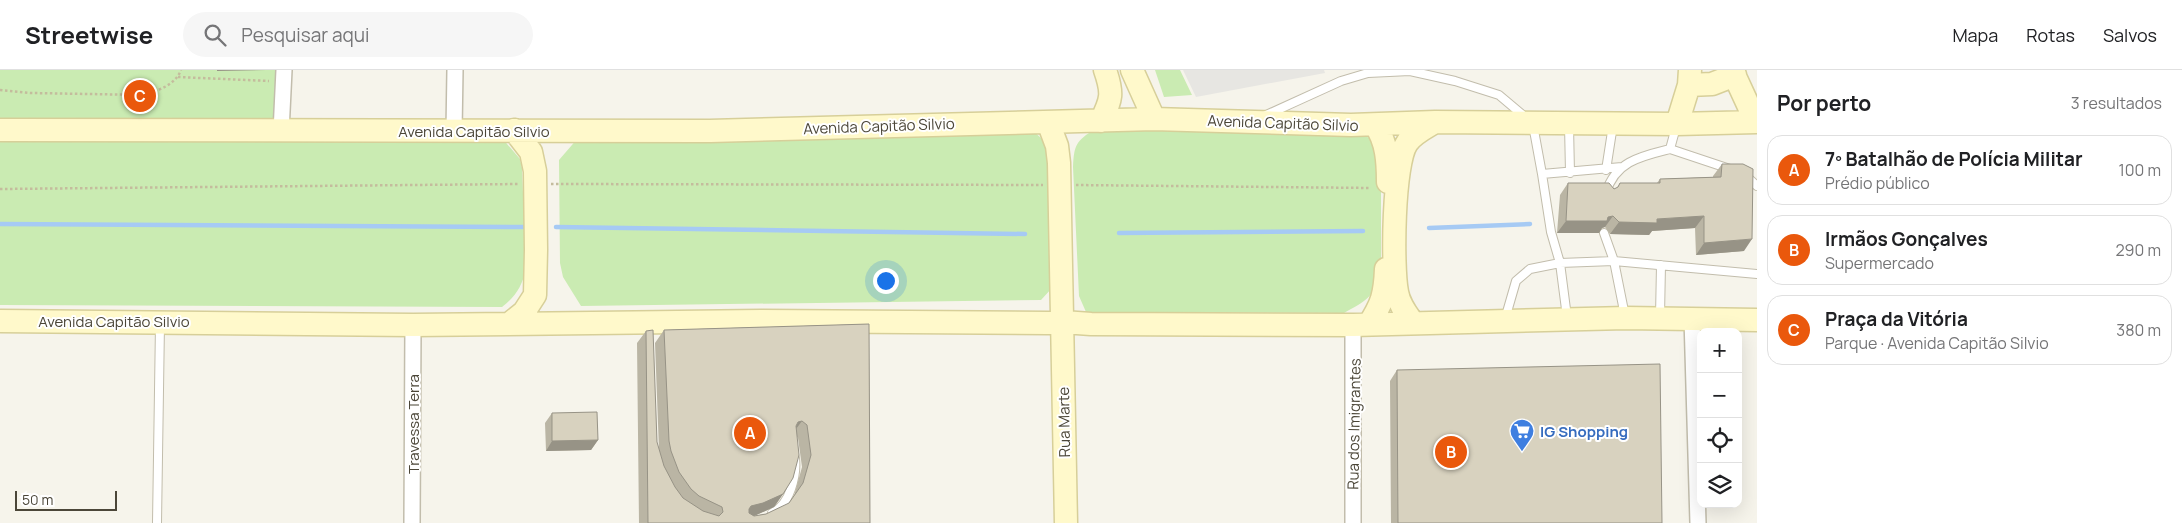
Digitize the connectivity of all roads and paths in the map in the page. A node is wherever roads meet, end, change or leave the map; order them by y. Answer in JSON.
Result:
{"nodes":[{"id":1,"x":181,"y":70,"type":"edge"},
{"id":2,"x":455,"y":70,"type":"edge"},
{"id":3,"x":1105,"y":70,"type":"edge"},
{"id":4,"x":1132,"y":70,"type":"edge"},
{"id":5,"x":1367,"y":71,"type":"edge"},
{"id":6,"x":1733,"y":73,"type":"edge"},
{"id":7,"x":284,"y":76,"type":"edge"},
{"id":8,"x":178,"y":77,"type":"junction"},
{"id":9,"x":1689,"y":78,"type":"edge"},
{"id":10,"x":0,"y":90,"type":"edge"},
{"id":11,"x":1154,"y":119,"type":"junction"},
{"id":12,"x":1101,"y":121,"type":"junction"},
{"id":13,"x":1048,"y":122,"type":"junction"},
{"id":14,"x":1250,"y":122,"type":"junction"},
{"id":15,"x":1434,"y":122,"type":"junction"},
{"id":16,"x":1756,"y":122,"type":"edge"},
{"id":17,"x":1532,"y":123,"type":"junction"},
{"id":18,"x":1569,"y":124,"type":"junction"},
{"id":19,"x":1613,"y":124,"type":"junction"},
{"id":20,"x":1677,"y":124,"type":"junction"},
{"id":21,"x":1375,"y":125,"type":"junction"},
{"id":22,"x":0,"y":130,"type":"edge"},
{"id":23,"x":514,"y":130,"type":"junction"},
{"id":24,"x":454,"y":131,"type":"junction"},
{"id":25,"x":564,"y":131,"type":"junction"},
{"id":26,"x":281,"y":132,"type":"junction"},
{"id":27,"x":1670,"y":149,"type":"junction"},
{"id":28,"x":1622,"y":167,"type":"junction"},
{"id":29,"x":1606,"y":170,"type":"junction"},
{"id":30,"x":1570,"y":173,"type":"junction"},
{"id":31,"x":1542,"y":174,"type":"junction"},
{"id":32,"x":539,"y":184,"type":"junction"},
{"id":33,"x":1059,"y":185,"type":"junction"},
{"id":34,"x":1757,"y":186,"type":"edge"},
{"id":35,"x":1388,"y":188,"type":"junction"},
{"id":36,"x":0,"y":189,"type":"edge"},
{"id":37,"x":1606,"y":195,"type":"edge"},
{"id":38,"x":1604,"y":234,"type":"edge"},
{"id":39,"x":1614,"y":261,"type":"junction"},
{"id":40,"x":1560,"y":263,"type":"junction"},
{"id":41,"x":1661,"y":265,"type":"junction"},
{"id":42,"x":1757,"y":274,"type":"edge"},
{"id":43,"x":1626,"y":318,"type":"junction"},
{"id":44,"x":1692,"y":318,"type":"junction"},
{"id":45,"x":1660,"y":319,"type":"junction"},
{"id":46,"x":1568,"y":320,"type":"junction"},
{"id":47,"x":1757,"y":320,"type":"edge"},
{"id":48,"x":0,"y":321,"type":"edge"},
{"id":49,"x":1504,"y":321,"type":"junction"},
{"id":50,"x":160,"y":322,"type":"junction"},
{"id":51,"x":1063,"y":322,"type":"junction"},
{"id":52,"x":1413,"y":323,"type":"junction"},
{"id":53,"x":509,"y":324,"type":"junction"},
{"id":54,"x":561,"y":324,"type":"junction"},
{"id":55,"x":1361,"y":324,"type":"junction"},
{"id":56,"x":413,"y":325,"type":"junction"},
{"id":57,"x":794,"y":449,"type":"edge"},
{"id":58,"x":763,"y":518,"type":"edge"},
{"id":59,"x":157,"y":523,"type":"edge"},
{"id":60,"x":412,"y":523,"type":"edge"},
{"id":61,"x":1066,"y":523,"type":"edge"},
{"id":62,"x":1352,"y":523,"type":"edge"},
{"id":63,"x":1698,"y":523,"type":"edge"}],
"edges":[{"from":1,"to":8,"type":"path"},
{"from":2,"to":24,"type":"street"},
{"from":3,"to":12,"type":"main road"},
{"from":4,"to":11,"type":"main road"},
{"from":5,"to":14,"type":"lane"},
{"from":5,"to":17,"type":"lane"},
{"from":6,"to":9,"type":"main road"},
{"from":6,"to":16,"type":"main road"},
{"from":7,"to":8,"type":"path"},
{"from":7,"to":26,"type":"street"},
{"from":8,"to":10,"type":"path"},
{"from":9,"to":20,"type":"main road"},
{"from":11,"to":12,"type":"main road","name":"Avenida Capitão Silvio"},
{"from":11,"to":14,"type":"main road","name":"Avenida Capitão Silvio"},
{"from":12,"to":13,"type":"main road","name":"Avenida Capitão Silvio"},
{"from":13,"to":25,"type":"main road","name":"Avenida Capitão Silvio"},
{"from":13,"to":33,"type":"main road","name":"Rua Marte"},
{"from":14,"to":21,"type":"main road","name":"Avenida Capitão Silvio"},
{"from":15,"to":17,"type":"main road","name":"Avenida Capitão Silvio"},
{"from":15,"to":21,"type":"main road","name":"Avenida Capitão Silvio"},
{"from":15,"to":52,"type":"main road"},
{"from":16,"to":20,"type":"main road","name":"Avenida Capitão Silvio"},
{"from":17,"to":18,"type":"main road","name":"Avenida Capitão Silvio"},
{"from":17,"to":31,"type":"lane"},
{"from":18,"to":19,"type":"main road","name":"Avenida Capitão Silvio"},
{"from":18,"to":30,"type":"lane"},
{"from":19,"to":20,"type":"main road","name":"Avenida Capitão Silvio"},
{"from":19,"to":29,"type":"lane"},
{"from":20,"to":27,"type":"lane"},
{"from":21,"to":35,"type":"main road"},
{"from":22,"to":26,"type":"main road","name":"Avenida Capitão Silvio"},
{"from":23,"to":24,"type":"main road","name":"Avenida Capitão Silvio"},
{"from":23,"to":25,"type":"main road","name":"Avenida Capitão Silvio"},
{"from":23,"to":32,"type":"main road"},
{"from":24,"to":26,"type":"main road","name":"Avenida Capitão Silvio"},
{"from":25,"to":32,"type":"main road"},
{"from":27,"to":28,"type":"lane"},
{"from":27,"to":34,"type":"lane"},
{"from":28,"to":29,"type":"lane"},
{"from":28,"to":37,"type":"lane"},
{"from":29,"to":30,"type":"lane"},
{"from":30,"to":31,"type":"lane"},
{"from":31,"to":40,"type":"lane"},
{"from":32,"to":33,"type":"path"},
{"from":32,"to":36,"type":"path"},
{"from":32,"to":53,"type":"main road"},
{"from":32,"to":54,"type":"main road"},
{"from":33,"to":35,"type":"path"},
{"from":33,"to":51,"type":"main road","name":"Rua Marte"},
{"from":35,"to":55,"type":"main road"},
{"from":38,"to":39,"type":"lane"},
{"from":39,"to":40,"type":"lane"},
{"from":39,"to":41,"type":"lane"},
{"from":39,"to":43,"type":"lane"},
{"from":40,"to":46,"type":"lane"},
{"from":40,"to":49,"type":"lane"},
{"from":41,"to":42,"type":"lane"},
{"from":41,"to":45,"type":"lane"},
{"from":43,"to":45,"type":"main road","name":"Avenida Capitão Silvio"},
{"from":43,"to":46,"type":"main road","name":"Avenida Capitão Silvio"},
{"from":44,"to":45,"type":"main road","name":"Avenida Capitão Silvio"},
{"from":44,"to":47,"type":"main road","name":"Avenida Capitão Silvio"},
{"from":44,"to":63,"type":"street"},
{"from":46,"to":49,"type":"main road","name":"Avenida Capitão Silvio"},
{"from":48,"to":50,"type":"main road","name":"Avenida Capitão Silvio"},
{"from":49,"to":52,"type":"main road","name":"Avenida Capitão Silvio"},
{"from":50,"to":56,"type":"main road","name":"Avenida Capitão Silvio"},
{"from":50,"to":59,"type":"lane"},
{"from":51,"to":54,"type":"main road","name":"Avenida Capitão Silvio"},
{"from":51,"to":55,"type":"main road","name":"Avenida Capitão Silvio"},
{"from":51,"to":61,"type":"main road","name":"Rua Marte"},
{"from":52,"to":55,"type":"main road","name":"Avenida Capitão Silvio"},
{"from":53,"to":54,"type":"main road","name":"Avenida Capitão Silvio"},
{"from":53,"to":56,"type":"main road","name":"Avenida Capitão Silvio"},
{"from":55,"to":62,"type":"street","name":"Rua dos Imigrantes"},
{"from":56,"to":60,"type":"street","name":"Travessa Terra"},
{"from":57,"to":58,"type":"lane"}]}
